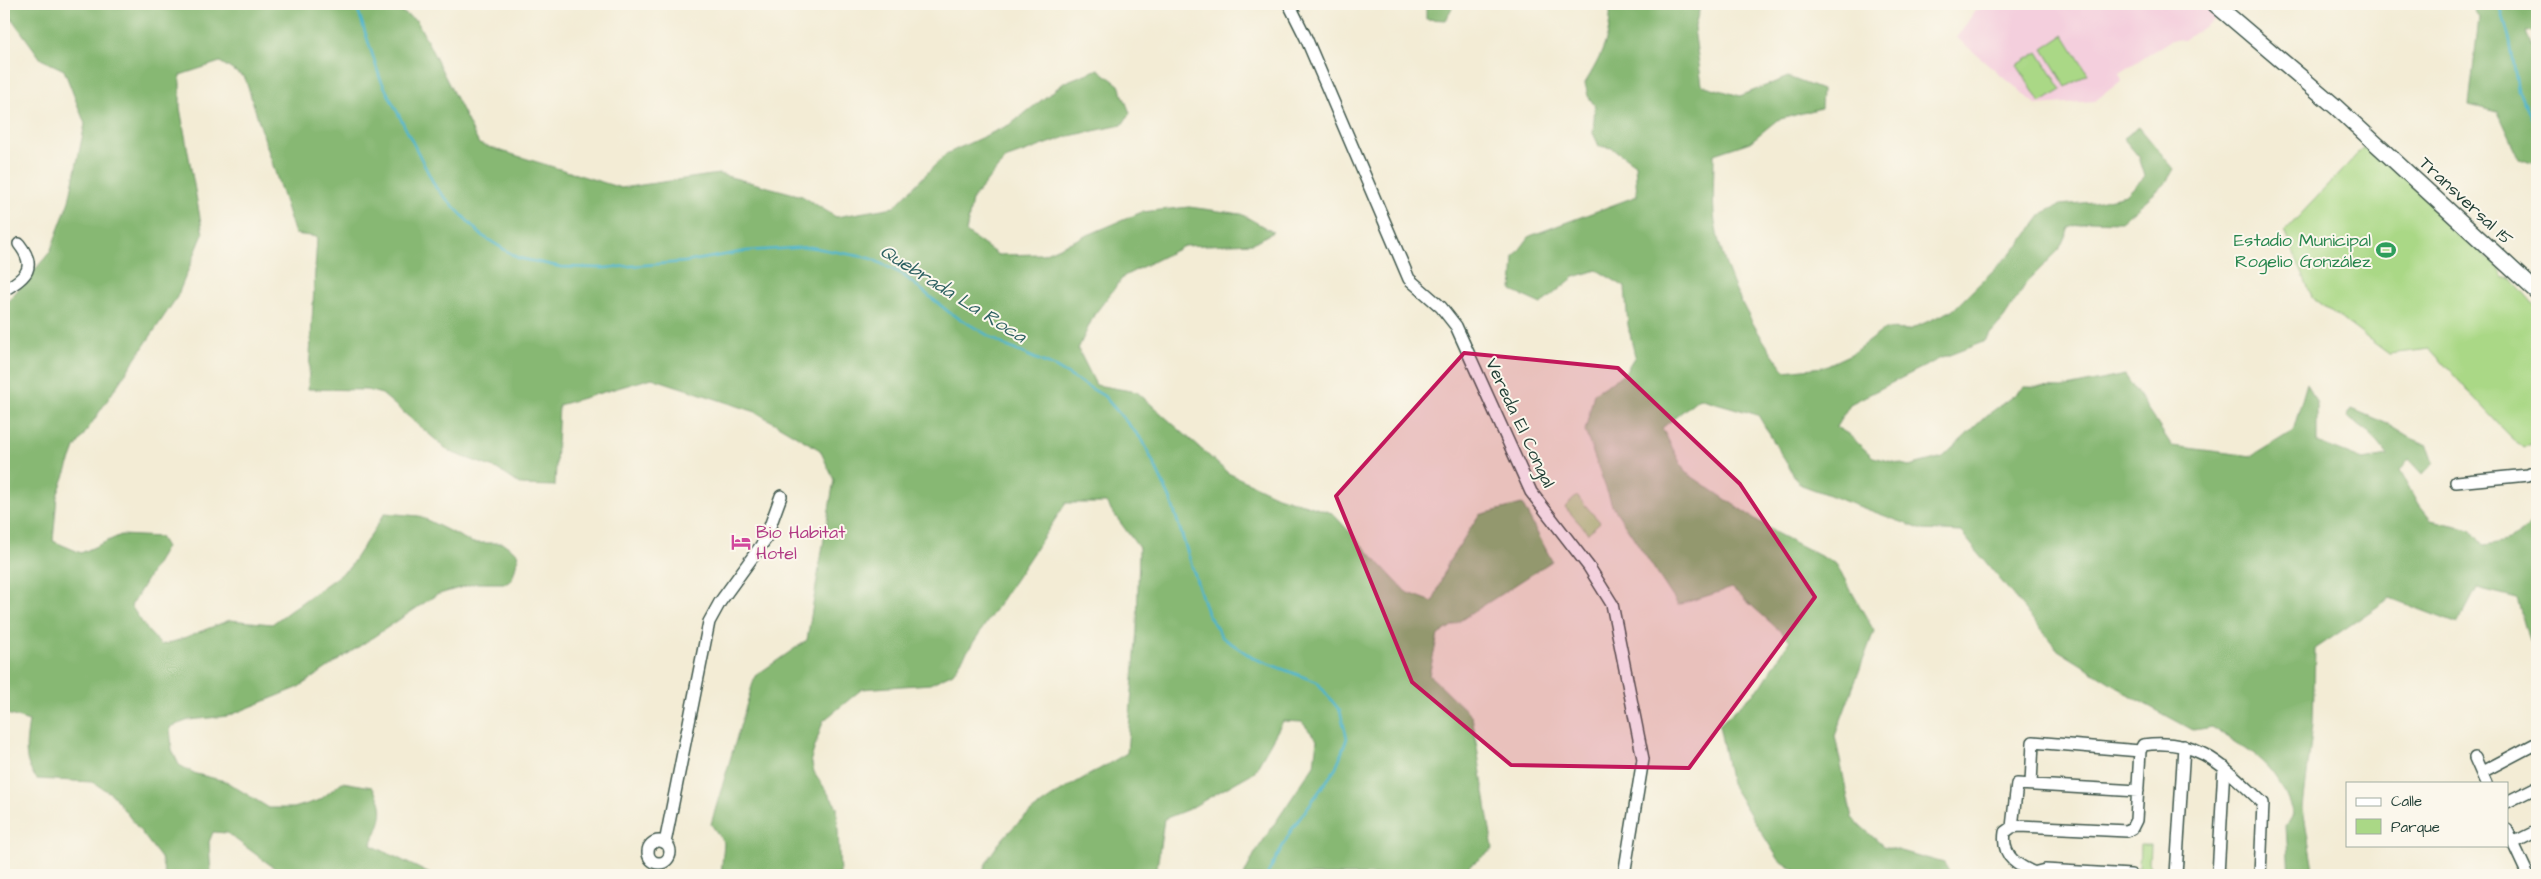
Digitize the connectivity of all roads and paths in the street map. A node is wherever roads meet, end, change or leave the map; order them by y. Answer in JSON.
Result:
{"nodes":[{"id":1,"x":1289,"y":4,"type":"edge"},
{"id":2,"x":2215,"y":4,"type":"edge"},
{"id":3,"x":19,"y":244,"type":"dead end"},
{"id":4,"x":4,"y":290,"type":"edge"},
{"id":5,"x":2537,"y":292,"type":"edge"},
{"id":6,"x":2537,"y":471,"type":"edge"},
{"id":7,"x":2456,"y":482,"type":"dead end"},
{"id":8,"x":781,"y":496,"type":"dead end"},
{"id":9,"x":2537,"y":743,"type":"edge"},
{"id":10,"x":2184,"y":746,"type":"junction"},
{"id":11,"x":2140,"y":750,"type":"junction"},
{"id":12,"x":2475,"y":758,"type":"dead end"},
{"id":13,"x":2224,"y":767,"type":"junction"},
{"id":14,"x":2484,"y":777,"type":"edge"},
{"id":15,"x":2031,"y":784,"type":"junction"},
{"id":16,"x":2537,"y":787,"type":"edge"},
{"id":17,"x":2138,"y":791,"type":"junction"},
{"id":18,"x":2508,"y":802,"type":"edge"},
{"id":19,"x":2012,"y":827,"type":"junction"},
{"id":20,"x":2537,"y":831,"type":"edge"},
{"id":21,"x":2508,"y":832,"type":"edge"},
{"id":22,"x":665,"y":843,"type":"junction"},
{"id":23,"x":2513,"y":843,"type":"junction"},
{"id":24,"x":659,"y":863,"type":"junction"},
{"id":25,"x":2537,"y":873,"type":"edge"},
{"id":26,"x":2037,"y":874,"type":"edge"},
{"id":27,"x":657,"y":875,"type":"edge"},
{"id":28,"x":1624,"y":875,"type":"edge"},
{"id":29,"x":2131,"y":875,"type":"edge"},
{"id":30,"x":2176,"y":875,"type":"edge"},
{"id":31,"x":2218,"y":875,"type":"edge"},
{"id":32,"x":2260,"y":875,"type":"edge"},
{"id":33,"x":2528,"y":875,"type":"edge"},
{"id":34,"x":2533,"y":875,"type":"edge"}],
"edges":[{"from":1,"to":28,"type":"street","name":"Vereda El Congal"},
{"from":2,"to":5,"type":"main road","name":"Transversal 15"},
{"from":3,"to":4,"type":"street"},
{"from":6,"to":7,"type":"street"},
{"from":8,"to":22,"type":"street"},
{"from":9,"to":14,"type":"street"},
{"from":10,"to":11,"type":"street"},
{"from":10,"to":13,"type":"street"},
{"from":10,"to":30,"type":"street"},
{"from":11,"to":15,"type":"street"},
{"from":11,"to":17,"type":"street"},
{"from":12,"to":14,"type":"street"},
{"from":13,"to":31,"type":"street"},
{"from":13,"to":32,"type":"street"},
{"from":15,"to":17,"type":"street"},
{"from":15,"to":19,"type":"street"},
{"from":16,"to":18,"type":"street"},
{"from":17,"to":19,"type":"street"},
{"from":19,"to":26,"type":"street"},
{"from":20,"to":23,"type":"street"},
{"from":21,"to":23,"type":"street"},
{"from":22,"to":24,"type":"street"},
{"from":22,"to":24,"type":"street"},
{"from":23,"to":33,"type":"street"},
{"from":24,"to":27,"type":"street"},
{"from":25,"to":34,"type":"street"},
{"from":26,"to":29,"type":"street"}]}
